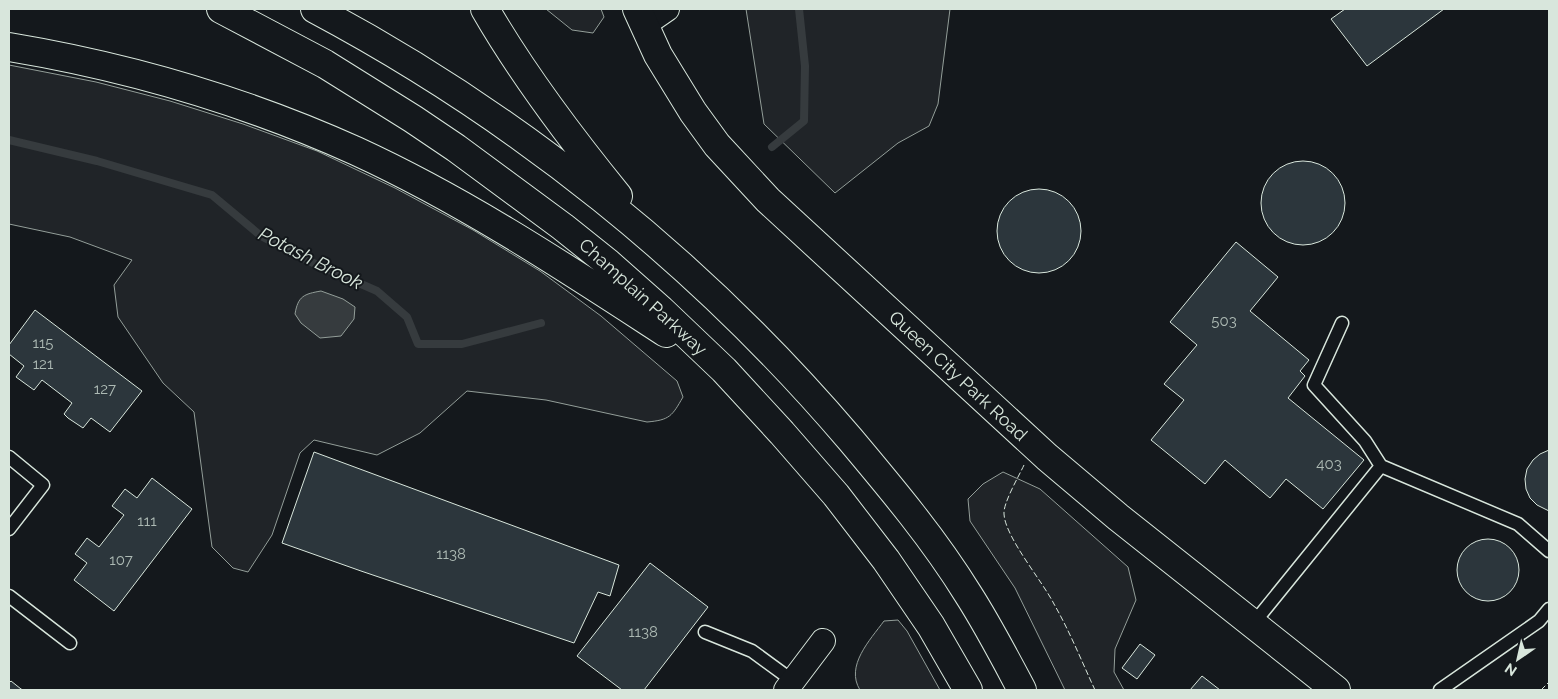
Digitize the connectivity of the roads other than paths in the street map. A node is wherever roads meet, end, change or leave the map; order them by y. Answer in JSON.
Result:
{"nodes":[{"id":1,"x":221,"y":9,"type":"edge"},
{"id":2,"x":315,"y":9,"type":"edge"},
{"id":3,"x":485,"y":9,"type":"edge"},
{"id":4,"x":667,"y":9,"type":"edge"},
{"id":5,"x":640,"y":16,"type":"edge"},
{"id":6,"x":9,"y":47,"type":"edge"},
{"id":7,"x":686,"y":268,"type":"junction"},
{"id":8,"x":1342,"y":323,"type":"dead end"},
{"id":9,"x":724,"y":370,"type":"junction"},
{"id":10,"x":9,"y":457,"type":"edge"},
{"id":11,"x":1381,"y":466,"type":"junction"},
{"id":12,"x":9,"y":529,"type":"edge"},
{"id":13,"x":1549,"y":550,"type":"edge"},
{"id":14,"x":9,"y":596,"type":"edge"},
{"id":15,"x":1549,"y":609,"type":"edge"},
{"id":16,"x":1253,"y":624,"type":"junction"},
{"id":17,"x":705,"y":632,"type":"dead end"},
{"id":18,"x":823,"y":641,"type":"dead end"},
{"id":19,"x":70,"y":643,"type":"dead end"},
{"id":20,"x":789,"y":686,"type":"edge"},
{"id":21,"x":968,"y":690,"type":"edge"},
{"id":22,"x":1022,"y":690,"type":"edge"},
{"id":23,"x":1336,"y":690,"type":"edge"},
{"id":24,"x":1440,"y":690,"type":"edge"}],
"edges":[{"from":1,"to":9,"type":"main road","name":"Champlain Parkway"},
{"from":2,"to":7,"type":"main road"},
{"from":3,"to":7,"type":"main road"},
{"from":4,"to":5,"type":"street"},
{"from":5,"to":16,"type":"main road","name":"Queen City Park Road"},
{"from":6,"to":9,"type":"main road"},
{"from":7,"to":22,"type":"main road"},
{"from":8,"to":11,"type":"lane"},
{"from":9,"to":21,"type":"main road","name":"Champlain Parkway"},
{"from":10,"to":12,"type":"lane"},
{"from":11,"to":13,"type":"lane"},
{"from":11,"to":16,"type":"lane"},
{"from":14,"to":19,"type":"lane"},
{"from":15,"to":24,"type":"lane"},
{"from":16,"to":23,"type":"main road","name":"Queen City Park Road"},
{"from":17,"to":20,"type":"lane"},
{"from":18,"to":20,"type":"street"}]}
